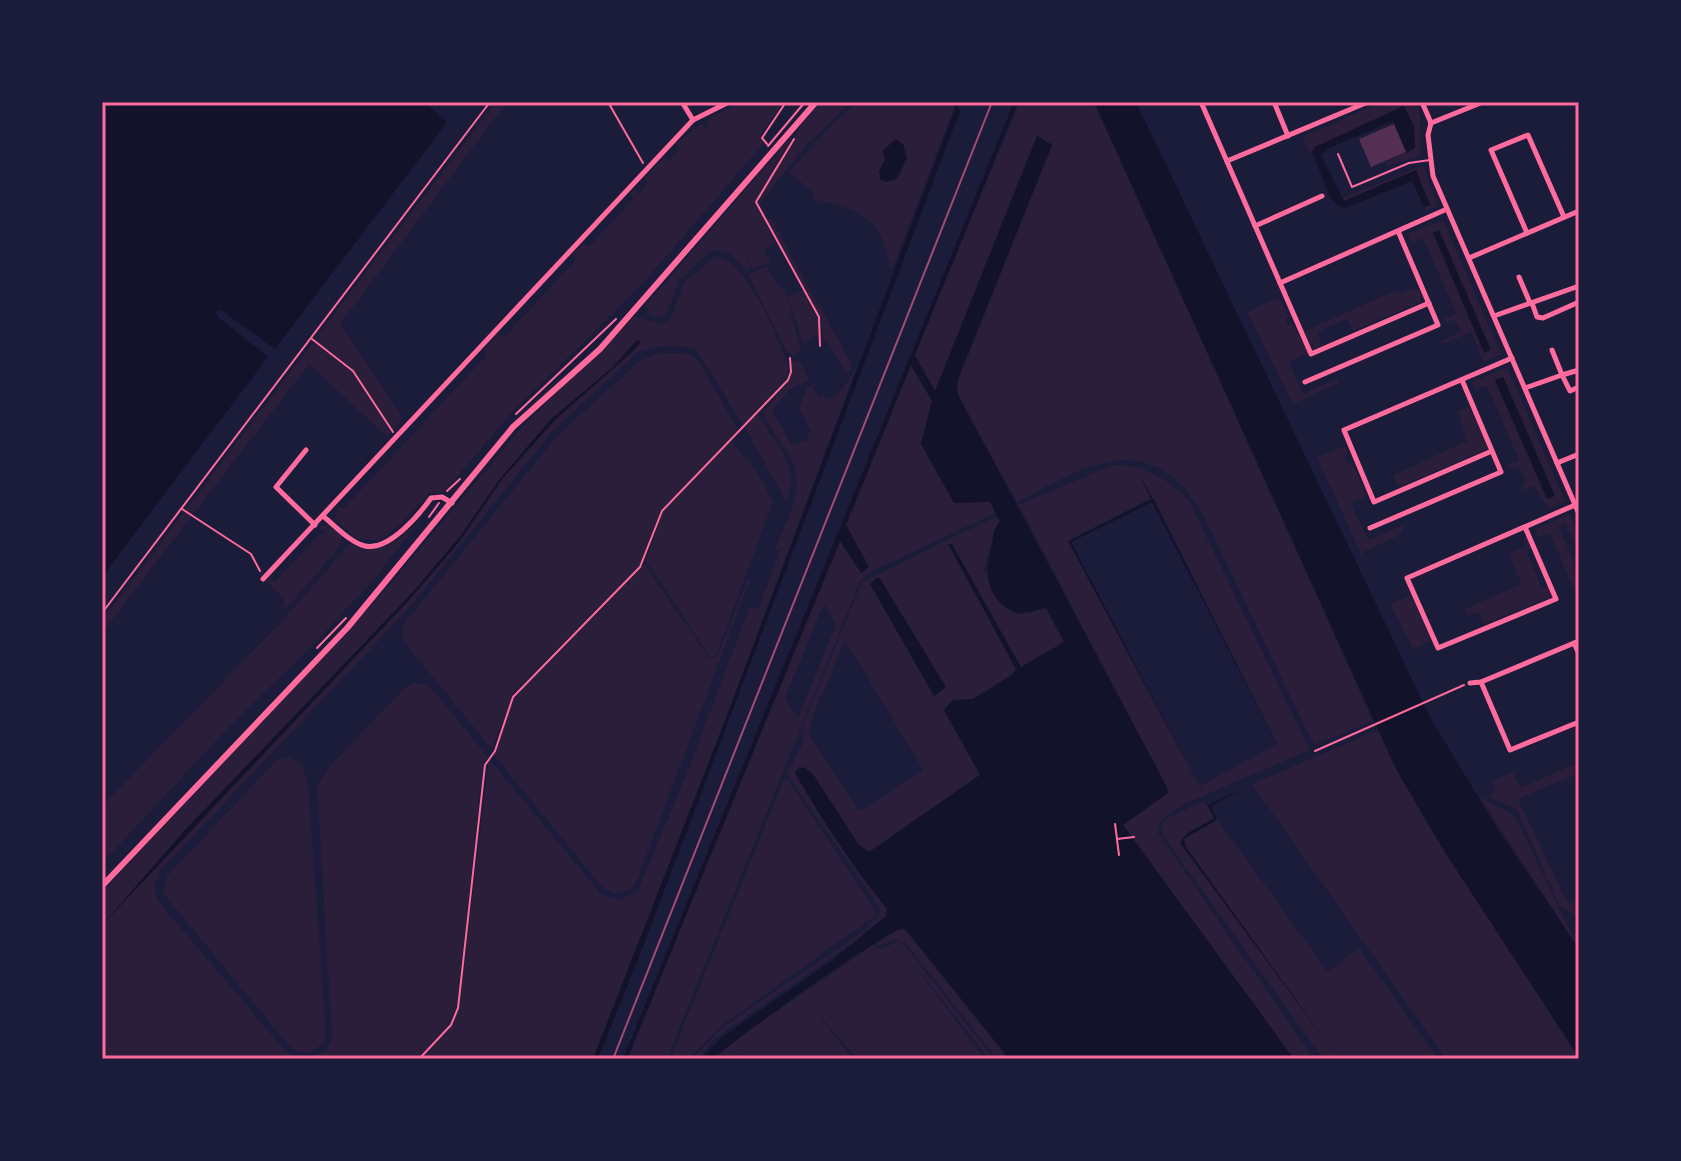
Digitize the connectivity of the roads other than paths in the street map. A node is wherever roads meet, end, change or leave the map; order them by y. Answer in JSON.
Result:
{"nodes":[{"id":1,"x":682,"y":102,"type":"edge"},
{"id":2,"x":729,"y":102,"type":"edge"},
{"id":3,"x":816,"y":102,"type":"edge"},
{"id":4,"x":1201,"y":102,"type":"edge"},
{"id":5,"x":1274,"y":102,"type":"edge"},
{"id":6,"x":1368,"y":102,"type":"edge"},
{"id":7,"x":1422,"y":102,"type":"edge"},
{"id":8,"x":1483,"y":102,"type":"edge"},
{"id":9,"x":1358,"y":104,"type":"edge"},
{"id":10,"x":693,"y":120,"type":"junction"},
{"id":11,"x":1431,"y":123,"type":"junction"},
{"id":12,"x":1288,"y":136,"type":"junction"},
{"id":13,"x":1338,"y":154,"type":"dead end"},
{"id":14,"x":1430,"y":160,"type":"junction"},
{"id":15,"x":1227,"y":161,"type":"junction"},
{"id":16,"x":1322,"y":196,"type":"dead end"},
{"id":17,"x":1447,"y":209,"type":"junction"},
{"id":18,"x":1579,"y":211,"type":"edge"},
{"id":19,"x":1564,"y":217,"type":"junction"},
{"id":20,"x":1255,"y":226,"type":"junction"},
{"id":21,"x":1398,"y":231,"type":"junction"},
{"id":22,"x":1527,"y":233,"type":"junction"},
{"id":23,"x":1469,"y":258,"type":"junction"},
{"id":24,"x":1519,"y":277,"type":"dead end"},
{"id":25,"x":1280,"y":283,"type":"junction"},
{"id":26,"x":1579,"y":286,"type":"edge"},
{"id":27,"x":1530,"y":302,"type":"junction"},
{"id":28,"x":1579,"y":302,"type":"edge"},
{"id":29,"x":1429,"y":303,"type":"junction"},
{"id":30,"x":1494,"y":316,"type":"junction"},
{"id":31,"x":1552,"y":350,"type":"dead end"},
{"id":32,"x":1512,"y":358,"type":"junction"},
{"id":33,"x":1579,"y":370,"type":"edge"},
{"id":34,"x":1562,"y":375,"type":"junction"},
{"id":35,"x":1462,"y":380,"type":"junction"},
{"id":36,"x":1305,"y":382,"type":"dead end"},
{"id":37,"x":1579,"y":387,"type":"edge"},
{"id":38,"x":1525,"y":388,"type":"junction"},
{"id":39,"x":306,"y":450,"type":"dead end"},
{"id":40,"x":1492,"y":451,"type":"junction"},
{"id":41,"x":1579,"y":454,"type":"edge"},
{"id":42,"x":1557,"y":463,"type":"junction"},
{"id":43,"x":427,"y":503,"type":"junction"},
{"id":44,"x":452,"y":503,"type":"junction"},
{"id":45,"x":1575,"y":505,"type":"junction"},
{"id":46,"x":445,"y":511,"type":"junction"},
{"id":47,"x":1579,"y":514,"type":"edge"},
{"id":48,"x":323,"y":516,"type":"junction"},
{"id":49,"x":315,"y":525,"type":"junction"},
{"id":50,"x":1525,"y":527,"type":"junction"},
{"id":51,"x":1370,"y":528,"type":"dead end"},
{"id":52,"x":264,"y":578,"type":"road end"},
{"id":53,"x":1577,"y":642,"type":"edge"},
{"id":54,"x":1579,"y":654,"type":"edge"},
{"id":55,"x":1481,"y":682,"type":"junction"},
{"id":56,"x":1470,"y":683,"type":"road end"},
{"id":57,"x":1579,"y":722,"type":"edge"},
{"id":58,"x":103,"y":885,"type":"edge"}],
"edges":[{"from":1,"to":10,"type":"street"},
{"from":2,"to":10,"type":"street"},
{"from":3,"to":44,"type":"street"},
{"from":4,"to":15,"type":"street"},
{"from":5,"to":12,"type":"street"},
{"from":6,"to":9,"type":"street"},
{"from":7,"to":11,"type":"street"},
{"from":8,"to":11,"type":"street"},
{"from":9,"to":12,"type":"street"},
{"from":10,"to":48,"type":"street"},
{"from":11,"to":14,"type":"street"},
{"from":12,"to":15,"type":"street"},
{"from":13,"to":14,"type":"lane"},
{"from":14,"to":17,"type":"street"},
{"from":15,"to":20,"type":"street"},
{"from":16,"to":20,"type":"street"},
{"from":17,"to":21,"type":"street"},
{"from":17,"to":23,"type":"street"},
{"from":18,"to":19,"type":"street"},
{"from":19,"to":22,"type":"street"},
{"from":19,"to":22,"type":"street"},
{"from":20,"to":25,"type":"street"},
{"from":21,"to":25,"type":"street"},
{"from":21,"to":29,"type":"street"},
{"from":22,"to":23,"type":"street"},
{"from":23,"to":30,"type":"street"},
{"from":24,"to":27,"type":"street"},
{"from":25,"to":29,"type":"street"},
{"from":26,"to":27,"type":"street"},
{"from":27,"to":28,"type":"street"},
{"from":27,"to":30,"type":"street"},
{"from":29,"to":36,"type":"street"},
{"from":30,"to":32,"type":"street"},
{"from":31,"to":34,"type":"street"},
{"from":32,"to":35,"type":"street"},
{"from":32,"to":38,"type":"street"},
{"from":33,"to":34,"type":"street"},
{"from":34,"to":37,"type":"street"},
{"from":34,"to":38,"type":"street"},
{"from":35,"to":40,"type":"street"},
{"from":35,"to":40,"type":"street"},
{"from":38,"to":42,"type":"street"},
{"from":39,"to":49,"type":"street"},
{"from":40,"to":51,"type":"street"},
{"from":41,"to":42,"type":"street"},
{"from":42,"to":45,"type":"street"},
{"from":43,"to":44,"type":"street"},
{"from":43,"to":46,"type":"street"},
{"from":43,"to":48,"type":"street"},
{"from":44,"to":46,"type":"street"},
{"from":45,"to":47,"type":"street"},
{"from":45,"to":50,"type":"street"},
{"from":46,"to":58,"type":"street"},
{"from":48,"to":49,"type":"street"},
{"from":49,"to":52,"type":"street"},
{"from":50,"to":50,"type":"street"},
{"from":53,"to":54,"type":"street"},
{"from":53,"to":55,"type":"street"},
{"from":55,"to":56,"type":"street"},
{"from":55,"to":57,"type":"street"}]}
